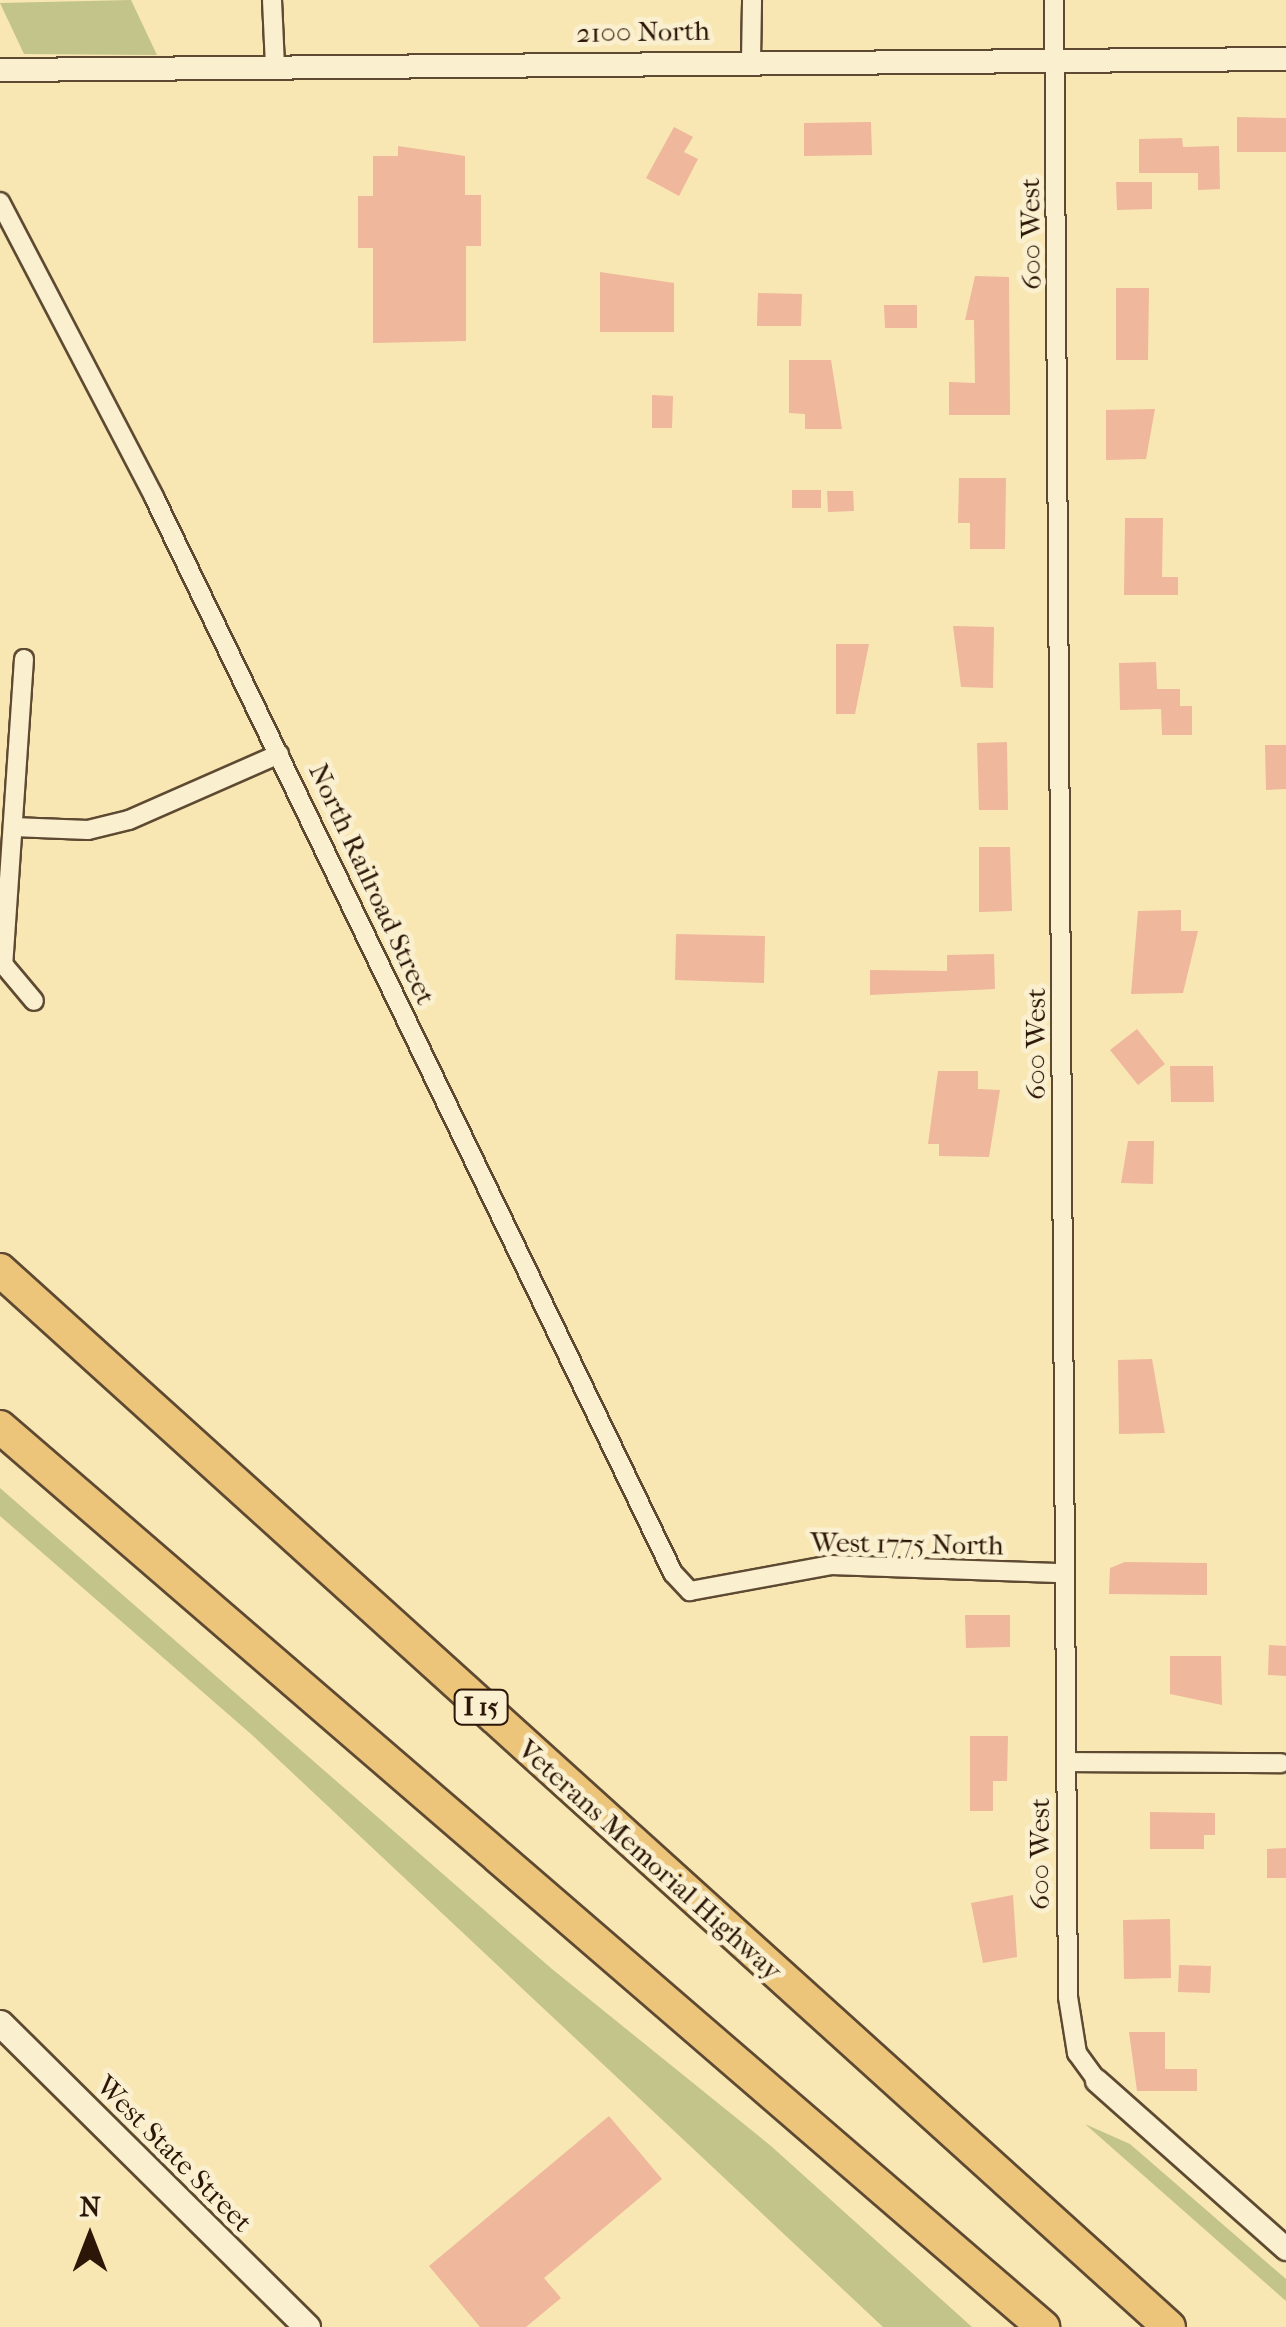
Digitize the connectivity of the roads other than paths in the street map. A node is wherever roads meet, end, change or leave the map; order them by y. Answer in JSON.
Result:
{"nodes":[{"id":1,"x":272,"y":0,"type":"edge"},
{"id":2,"x":752,"y":0,"type":"edge"},
{"id":3,"x":1054,"y":0,"type":"edge"},
{"id":4,"x":1054,"y":57,"type":"junction"},
{"id":5,"x":1286,"y":59,"type":"edge"},
{"id":6,"x":751,"y":60,"type":"junction"},
{"id":7,"x":275,"y":66,"type":"junction"},
{"id":8,"x":0,"y":70,"type":"edge"},
{"id":9,"x":0,"y":202,"type":"edge"},
{"id":10,"x":24,"y":659,"type":"dead end"},
{"id":11,"x":279,"y":754,"type":"junction"},
{"id":12,"x":13,"y":827,"type":"junction"},
{"id":13,"x":34,"y":1000,"type":"dead end"},
{"id":14,"x":0,"y":1270,"type":"edge"},
{"id":15,"x":0,"y":1427,"type":"edge"},
{"id":16,"x":1064,"y":1573,"type":"junction"},
{"id":17,"x":690,"y":1591,"type":"joint"},
{"id":18,"x":1067,"y":1762,"type":"junction"},
{"id":19,"x":1282,"y":1763,"type":"dead end"},
{"id":20,"x":0,"y":2023,"type":"edge"},
{"id":21,"x":1097,"y":2081,"type":"joint"},
{"id":22,"x":1286,"y":2249,"type":"edge"},
{"id":23,"x":306,"y":2327,"type":"edge"},
{"id":24,"x":1044,"y":2327,"type":"edge"},
{"id":25,"x":1169,"y":2327,"type":"edge"}],
"edges":[{"from":1,"to":7,"type":"street"},
{"from":2,"to":6,"type":"street"},
{"from":3,"to":4,"type":"street","name":"600 West"},
{"from":4,"to":5,"type":"street","name":"2100 North"},
{"from":4,"to":6,"type":"street","name":"2100 North"},
{"from":4,"to":16,"type":"street","name":"600 West"},
{"from":6,"to":7,"type":"street","name":"2100 North"},
{"from":7,"to":8,"type":"street","name":"2100 North"},
{"from":9,"to":11,"type":"street","name":"North Railroad Street"},
{"from":10,"to":12,"type":"street"},
{"from":11,"to":12,"type":"street"},
{"from":11,"to":17,"type":"street","name":"North Railroad Street"},
{"from":12,"to":13,"type":"street"},
{"from":14,"to":25,"type":"highway","name":"Veterans Memorial Highway","number":"I 15"},
{"from":15,"to":24,"type":"highway"},
{"from":16,"to":17,"type":"street","name":"West 1775 North"},
{"from":16,"to":18,"type":"street","name":"600 West"},
{"from":18,"to":19,"type":"street"},
{"from":18,"to":21,"type":"street","name":"600 West"},
{"from":20,"to":23,"type":"main road","name":"West State Street"},
{"from":21,"to":22,"type":"street"}]}
